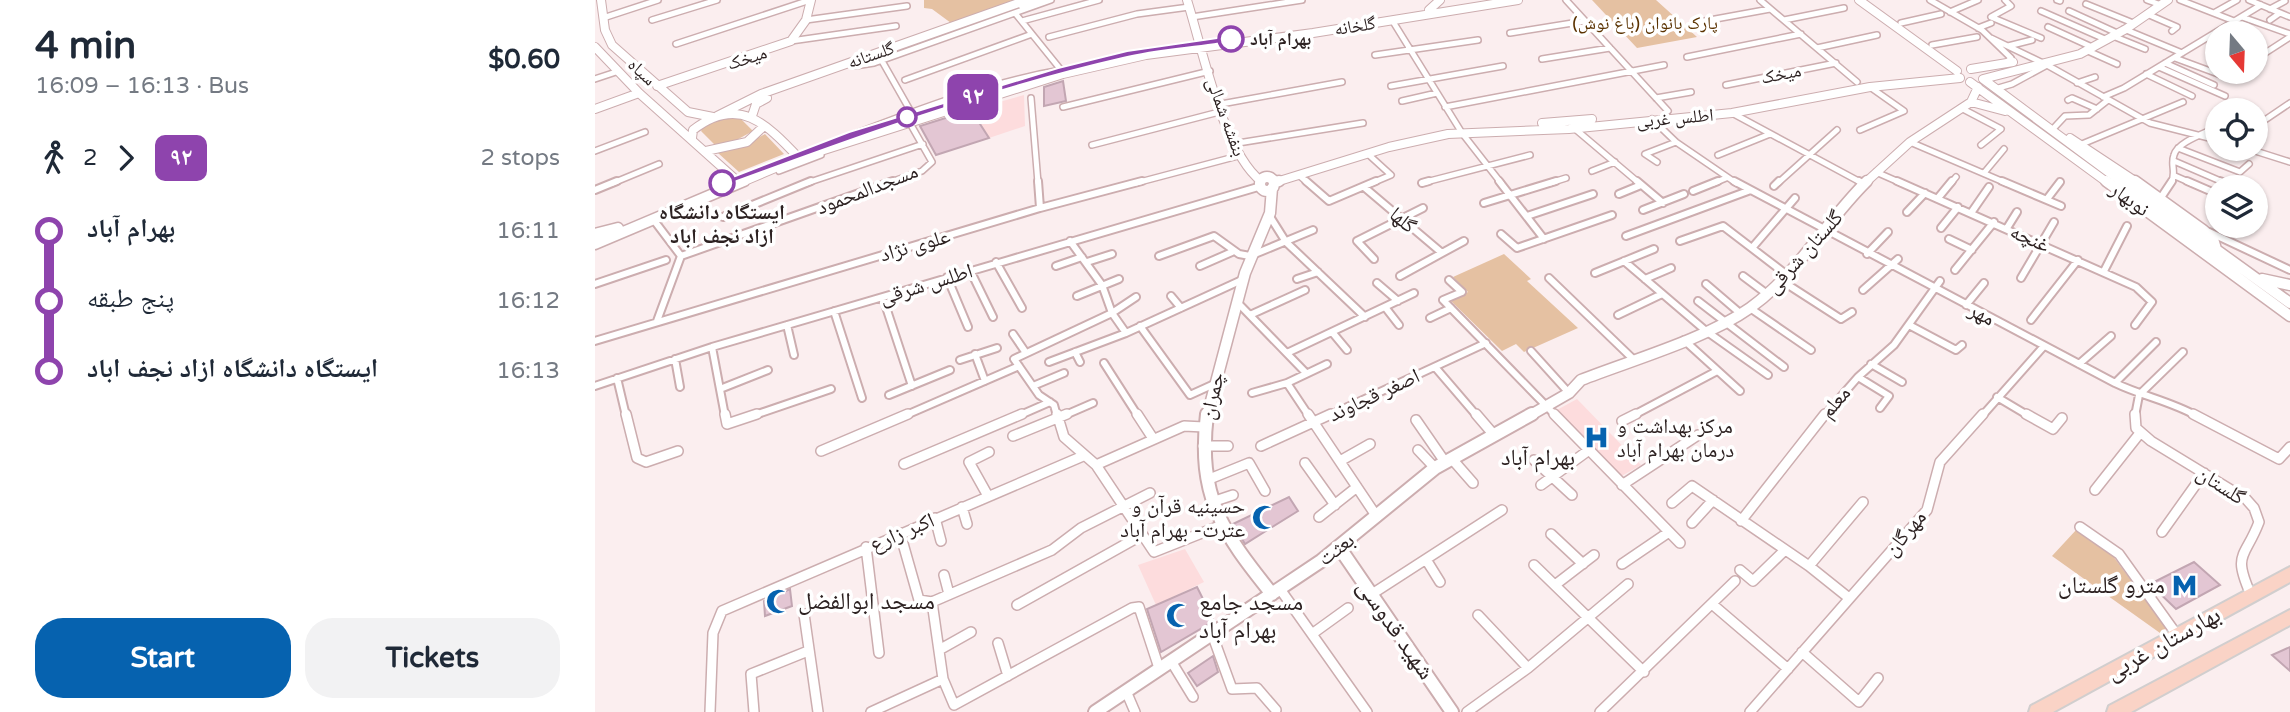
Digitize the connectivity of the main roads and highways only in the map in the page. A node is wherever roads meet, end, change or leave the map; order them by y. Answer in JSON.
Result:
{"nodes":[{"id":1,"x":601,"y":0,"type":"edge"},
{"id":2,"x":810,"y":0,"type":"edge"},
{"id":3,"x":1027,"y":0,"type":"edge"},
{"id":4,"x":1040,"y":0,"type":"edge"},
{"id":5,"x":1440,"y":0,"type":"edge"},
{"id":6,"x":1488,"y":0,"type":"edge"},
{"id":7,"x":1518,"y":0,"type":"edge"},
{"id":8,"x":1859,"y":0,"type":"edge"},
{"id":9,"x":1870,"y":0,"type":"edge"},
{"id":10,"x":1188,"y":3,"type":"edge"},
{"id":11,"x":2164,"y":3,"type":"edge"},
{"id":12,"x":1429,"y":10,"type":"junction"},
{"id":13,"x":605,"y":30,"type":"junction"},
{"id":14,"x":595,"y":36,"type":"edge"},
{"id":15,"x":610,"y":40,"type":"junction"},
{"id":16,"x":595,"y":45,"type":"edge"},
{"id":17,"x":1200,"y":45,"type":"junction"},
{"id":18,"x":1941,"y":60,"type":"junction"},
{"id":19,"x":854,"y":64,"type":"junction"},
{"id":20,"x":2047,"y":65,"type":"junction"},
{"id":21,"x":1968,"y":69,"type":"junction"},
{"id":22,"x":1937,"y":74,"type":"junction"},
{"id":23,"x":1967,"y":78,"type":"junction"},
{"id":24,"x":657,"y":86,"type":"junction"},
{"id":25,"x":639,"y":93,"type":"junction"},
{"id":26,"x":1971,"y":102,"type":"junction"},
{"id":27,"x":595,"y":109,"type":"edge"},
{"id":28,"x":693,"y":113,"type":"junction"},
{"id":29,"x":2011,"y":113,"type":"junction"},
{"id":30,"x":715,"y":116,"type":"junction"},
{"id":31,"x":752,"y":116,"type":"junction"},
{"id":32,"x":674,"y":123,"type":"junction"},
{"id":33,"x":763,"y":127,"type":"junction"},
{"id":34,"x":1460,"y":130,"type":"junction"},
{"id":35,"x":2051,"y":131,"type":"junction"},
{"id":36,"x":857,"y":135,"type":"junction"},
{"id":37,"x":881,"y":135,"type":"road end"},
{"id":38,"x":692,"y":138,"type":"junction"},
{"id":39,"x":706,"y":151,"type":"junction"},
{"id":40,"x":797,"y":156,"type":"junction"},
{"id":41,"x":734,"y":177,"type":"junction"},
{"id":42,"x":1274,"y":185,"type":"junction"},
{"id":43,"x":2180,"y":224,"type":"junction"},
{"id":44,"x":628,"y":226,"type":"junction"},
{"id":45,"x":2166,"y":226,"type":"junction"},
{"id":46,"x":595,"y":234,"type":"edge"},
{"id":47,"x":595,"y":244,"type":"edge"},
{"id":48,"x":2216,"y":249,"type":"junction"},
{"id":49,"x":2224,"y":271,"type":"junction"},
{"id":50,"x":2248,"y":273,"type":"junction"},
{"id":51,"x":2290,"y":285,"type":"edge"},
{"id":52,"x":2290,"y":303,"type":"edge"},
{"id":53,"x":2290,"y":316,"type":"edge"},
{"id":54,"x":2290,"y":323,"type":"edge"},
{"id":55,"x":1572,"y":388,"type":"joint"},
{"id":56,"x":1339,"y":547,"type":"junction"},
{"id":57,"x":2290,"y":574,"type":"edge"},
{"id":58,"x":1276,"y":592,"type":"junction"},
{"id":59,"x":2290,"y":617,"type":"edge"},
{"id":60,"x":1095,"y":712,"type":"edge"},
{"id":61,"x":1452,"y":712,"type":"edge"},
{"id":62,"x":2037,"y":712,"type":"edge"},
{"id":63,"x":2115,"y":712,"type":"edge"}],
"edges":[{"from":1,"to":13,"type":"main road","name":"سپاه"},
{"from":2,"to":24,"type":"main road","name":"میخک"},
{"from":3,"to":19,"type":"main road","name":"گلستانه"},
{"from":4,"to":19,"type":"main road","name":"گلستانه"},
{"from":5,"to":12,"type":"main road"},
{"from":6,"to":12,"type":"main road","name":"گلخانه"},
{"from":7,"to":17,"type":"main road","name":"گلخانه"},
{"from":8,"to":18,"type":"main road","name":"نوبهار"},
{"from":9,"to":21,"type":"main road"},
{"from":10,"to":17,"type":"main road","name":"بنفشه شمالی"},
{"from":11,"to":20,"type":"main road"},
{"from":12,"to":17,"type":"main road","name":"گلخانه"},
{"from":13,"to":14,"type":"main road"},
{"from":13,"to":15,"type":"main road","name":"سپاه"},
{"from":15,"to":16,"type":"main road"},
{"from":15,"to":24,"type":"main road","name":"سپاه"},
{"from":16,"to":25,"type":"main road","name":"سپاه"},
{"from":17,"to":36,"type":"main road","name":"گلخانه"},
{"from":17,"to":36,"type":"main road","name":"گلخانه"},
{"from":17,"to":42,"type":"main road","name":"بنفشه شمالی"},
{"from":18,"to":22,"type":"main road"},
{"from":18,"to":23,"type":"main road","name":"نوبهار"},
{"from":19,"to":30,"type":"main road","name":"گلستانه"},
{"from":19,"to":31,"type":"main road","name":"گلستانه"},
{"from":20,"to":21,"type":"main road"},
{"from":20,"to":23,"type":"main road"},
{"from":21,"to":23,"type":"main road"},
{"from":21,"to":23,"type":"main road"},
{"from":22,"to":23,"type":"main road","name":"اطلس غربی"},
{"from":22,"to":34,"type":"main road","name":"اطلس غربی"},
{"from":23,"to":26,"type":"main road"},
{"from":23,"to":29,"type":"main road","name":"نوبهار"},
{"from":23,"to":34,"type":"main road","name":"اطلس غربی"},
{"from":23,"to":35,"type":"main road","name":"نوبهار"},
{"from":24,"to":28,"type":"main road","name":"سپاه"},
{"from":25,"to":27,"type":"main road","name":"سپاه"},
{"from":25,"to":32,"type":"main road","name":"سپاه"},
{"from":26,"to":29,"type":"main road"},
{"from":26,"to":55,"type":"main road","name":"گلستان شرقی"},
{"from":28,"to":30,"type":"main road","name":"سپاه"},
{"from":28,"to":32,"type":"main road"},
{"from":29,"to":45,"type":"main road","name":"نوبهار"},
{"from":29,"to":49,"type":"main road"},
{"from":30,"to":31,"type":"main road","name":"سپاه"},
{"from":30,"to":38,"type":"main road","name":"گلستانه"},
{"from":31,"to":33,"type":"main road"},
{"from":32,"to":38,"type":"main road","name":"سپاه"},
{"from":33,"to":39,"type":"main road"},
{"from":33,"to":40,"type":"main road"},
{"from":34,"to":42,"type":"main road","name":"اطلس غربی"},
{"from":35,"to":43,"type":"main road","name":"نوبهار"},
{"from":35,"to":48,"type":"main road"},
{"from":36,"to":37,"type":"main road"},
{"from":36,"to":40,"type":"main road","name":"گلخانه"},
{"from":38,"to":39,"type":"main road","name":"سپاه"},
{"from":39,"to":41,"type":"main road"},
{"from":40,"to":41,"type":"main road","name":"گلخانه"},
{"from":40,"to":47,"type":"main road","name":"گلخانه"},
{"from":41,"to":44,"type":"main road","name":"گلخانه"},
{"from":42,"to":58,"type":"main road","name":"چمران"},
{"from":43,"to":45,"type":"main road"},
{"from":43,"to":48,"type":"main road","name":"نوبهار"},
{"from":44,"to":46,"type":"main road"},
{"from":44,"to":47,"type":"main road","name":"گلخانه"},
{"from":45,"to":49,"type":"main road","name":"نوبهار"},
{"from":48,"to":50,"type":"main road","name":"نوبهار"},
{"from":49,"to":53,"type":"main road","name":"نوبهار"},
{"from":49,"to":54,"type":"main road"},
{"from":50,"to":51,"type":"main road"},
{"from":50,"to":52,"type":"main road","name":"نوبهار"},
{"from":55,"to":56,"type":"main road","name":"بعثت"},
{"from":56,"to":58,"type":"main road","name":"بعثت"},
{"from":56,"to":61,"type":"main road","name":"شهید قدوسی"},
{"from":57,"to":62,"type":"main road","name":"بهارستان غربی"},
{"from":58,"to":60,"type":"main road","name":"بعثت"},
{"from":59,"to":63,"type":"main road","name":"بهارستان غربی"}]}
